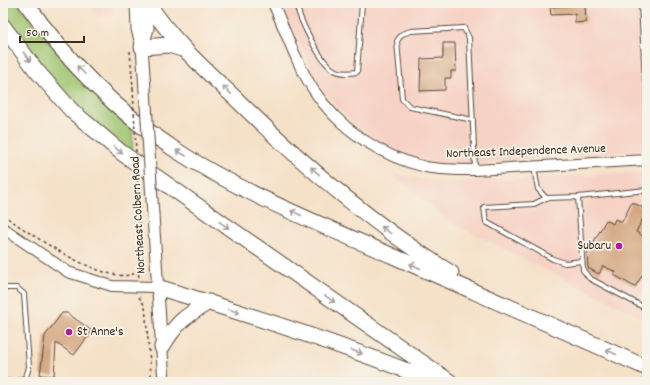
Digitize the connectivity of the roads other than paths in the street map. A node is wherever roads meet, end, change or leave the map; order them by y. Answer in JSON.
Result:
{"nodes":[{"id":1,"x":26,"y":3,"type":"edge"},
{"id":2,"x":136,"y":3,"type":"edge"},
{"id":3,"x":147,"y":3,"type":"edge"},
{"id":4,"x":274,"y":3,"type":"edge"},
{"id":5,"x":296,"y":3,"type":"edge"},
{"id":6,"x":362,"y":3,"type":"edge"},
{"id":7,"x":642,"y":3,"type":"edge"},
{"id":8,"x":3,"y":26,"type":"edge"},
{"id":9,"x":142,"y":47,"type":"junction"},
{"id":10,"x":185,"y":50,"type":"junction"},
{"id":11,"x":647,"y":80,"type":"edge"},
{"id":12,"x":473,"y":120,"type":"junction"},
{"id":13,"x":647,"y":160,"type":"edge"},
{"id":14,"x":534,"y":166,"type":"junction"},
{"id":15,"x":475,"y":170,"type":"junction"},
{"id":16,"x":647,"y":190,"type":"edge"},
{"id":17,"x":578,"y":197,"type":"junction"},
{"id":18,"x":546,"y":198,"type":"junction"},
{"id":19,"x":3,"y":228,"type":"edge"},
{"id":20,"x":582,"y":261,"type":"junction"},
{"id":21,"x":157,"y":287,"type":"junction"},
{"id":22,"x":3,"y":288,"type":"edge"},
{"id":23,"x":209,"y":302,"type":"junction"},
{"id":24,"x":515,"y":309,"type":"junction"},
{"id":25,"x":647,"y":309,"type":"edge"},
{"id":26,"x":162,"y":347,"type":"junction"},
{"id":27,"x":647,"y":368,"type":"edge"},
{"id":28,"x":3,"y":378,"type":"edge"},
{"id":29,"x":164,"y":382,"type":"edge"},
{"id":30,"x":435,"y":382,"type":"edge"},
{"id":31,"x":450,"y":382,"type":"edge"}],
"edges":[{"from":24,"to":1,"type":"highway","one_way":true},
{"from":2,"to":9,"type":"main road","name":"Northeast Colbern Road"},
{"from":3,"to":9,"type":"main road","name":"Northeast Colbern Road"},
{"from":3,"to":10,"type":"highway"},
{"from":4,"to":15,"type":"street","name":"Northeast Independence Avenue"},
{"from":5,"to":6,"type":"lane"},
{"from":7,"to":11,"type":"street"},
{"from":8,"to":31,"type":"highway","one_way":true},
{"from":9,"to":10,"type":"highway"},
{"from":9,"to":21,"type":"main road","name":"Northeast Colbern Road","bridge":true},
{"from":24,"to":10,"type":"highway","one_way":true},
{"from":12,"to":12,"type":"lane"},
{"from":12,"to":15,"type":"lane"},
{"from":13,"to":14,"type":"street","name":"Northeast Independence Avenue"},
{"from":14,"to":15,"type":"street","name":"Northeast Independence Avenue"},
{"from":14,"to":18,"type":"lane"},
{"from":16,"to":17,"type":"lane"},
{"from":17,"to":18,"type":"lane"},
{"from":17,"to":20,"type":"lane"},
{"from":18,"to":20,"type":"lane"},
{"from":19,"to":21,"type":"street"},
{"from":20,"to":25,"type":"lane"},
{"from":21,"to":23,"type":"highway"},
{"from":21,"to":26,"type":"main road","name":"Northeast Colbern Road"},
{"from":22,"to":28,"type":"lane"},
{"from":23,"to":26,"type":"highway"},
{"from":23,"to":30,"type":"highway","one_way":true},
{"from":27,"to":24,"type":"highway","one_way":true},
{"from":26,"to":29,"type":"main road","name":"Northeast Colbern Road"}]}
